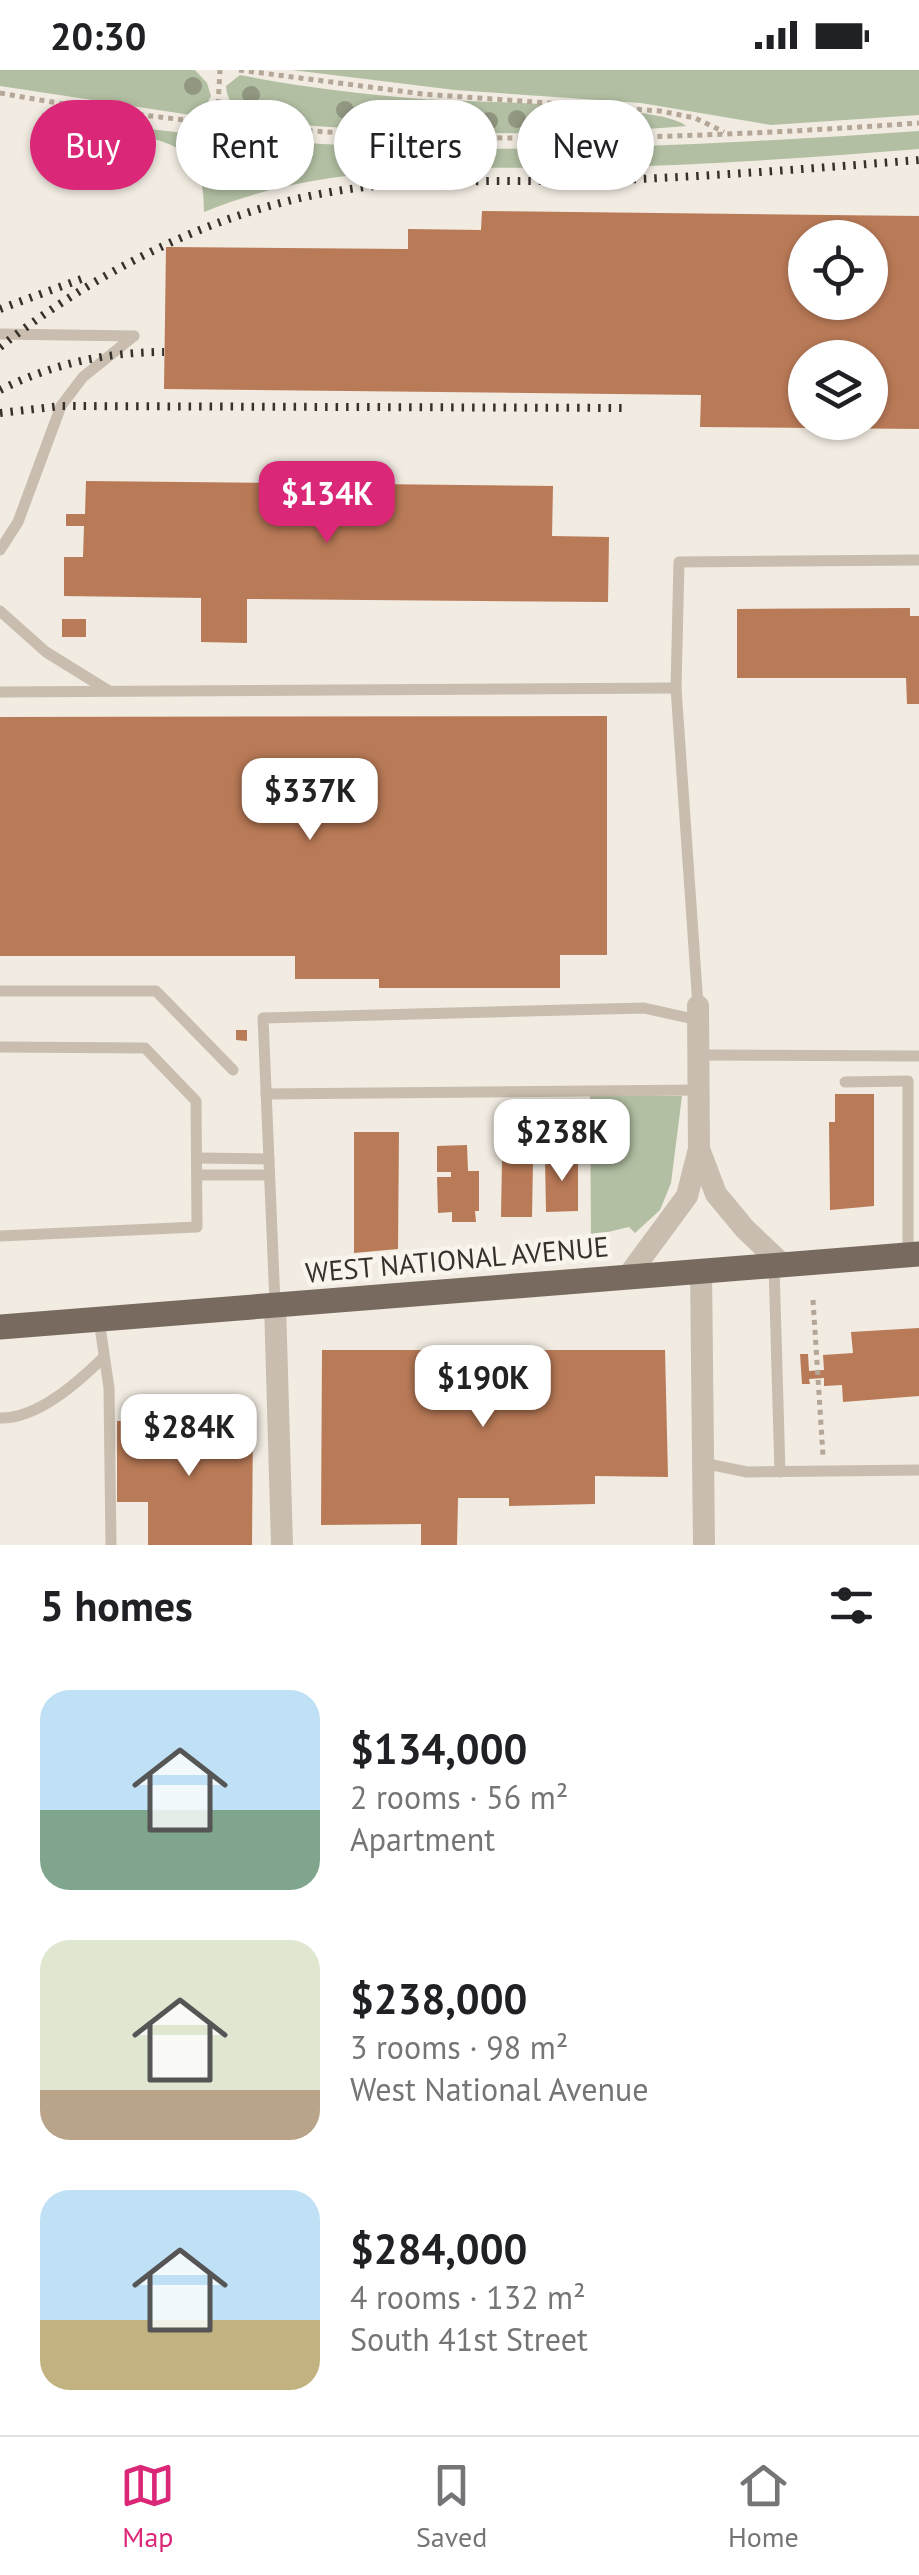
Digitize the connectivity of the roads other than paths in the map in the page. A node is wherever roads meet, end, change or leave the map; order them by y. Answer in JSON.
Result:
{"nodes":[{"id":1,"x":0,"y":334,"type":"edge"},
{"id":2,"x":0,"y":550,"type":"edge"},
{"id":3,"x":919,"y":560,"type":"edge"},
{"id":4,"x":0,"y":611,"type":"edge"},
{"id":5,"x":676,"y":688,"type":"junction"},
{"id":6,"x":110,"y":691,"type":"junction"},
{"id":7,"x":0,"y":692,"type":"edge"},
{"id":8,"x":0,"y":992,"type":"edge"},
{"id":9,"x":698,"y":1013,"type":"junction"},
{"id":10,"x":0,"y":1047,"type":"edge"},
{"id":11,"x":698,"y":1055,"type":"junction"},
{"id":12,"x":919,"y":1056,"type":"edge"},
{"id":13,"x":233,"y":1070,"type":"dead end"},
{"id":14,"x":845,"y":1082,"type":"dead end"},
{"id":15,"x":698,"y":1090,"type":"junction"},
{"id":16,"x":266,"y":1094,"type":"junction"},
{"id":17,"x":699,"y":1149,"type":"junction"},
{"id":18,"x":198,"y":1158,"type":"junction"},
{"id":19,"x":269,"y":1158,"type":"junction"},
{"id":20,"x":269,"y":1174,"type":"junction"},
{"id":21,"x":198,"y":1175,"type":"junction"},
{"id":22,"x":0,"y":1236,"type":"edge"},
{"id":23,"x":914,"y":1254,"type":"edge"},
{"id":24,"x":778,"y":1265,"type":"junction"},
{"id":25,"x":701,"y":1270,"type":"junction"},
{"id":26,"x":628,"y":1276,"type":"junction"},
{"id":27,"x":275,"y":1304,"type":"junction"},
{"id":28,"x":99,"y":1318,"type":"junction"},
{"id":29,"x":0,"y":1327,"type":"edge"},
{"id":30,"x":102,"y":1359,"type":"junction"},
{"id":31,"x":0,"y":1418,"type":"edge"},
{"id":32,"x":703,"y":1462,"type":"junction"},
{"id":33,"x":919,"y":1470,"type":"edge"},
{"id":34,"x":780,"y":1472,"type":"junction"},
{"id":35,"x":112,"y":1545,"type":"edge"},
{"id":36,"x":282,"y":1545,"type":"edge"},
{"id":37,"x":704,"y":1545,"type":"edge"}],
"edges":[{"from":1,"to":2,"type":"lane"},
{"from":3,"to":5,"type":"lane"},
{"from":4,"to":6,"type":"lane"},
{"from":5,"to":6,"type":"lane"},
{"from":5,"to":9,"type":"lane"},
{"from":6,"to":7,"type":"lane"},
{"from":8,"to":13,"type":"lane"},
{"from":9,"to":11,"type":"street"},
{"from":9,"to":16,"type":"lane"},
{"from":10,"to":18,"type":"lane"},
{"from":11,"to":12,"type":"lane"},
{"from":11,"to":15,"type":"street"},
{"from":14,"to":23,"type":"lane"},
{"from":15,"to":16,"type":"lane"},
{"from":15,"to":17,"type":"street"},
{"from":16,"to":19,"type":"lane"},
{"from":17,"to":24,"type":"street"},
{"from":17,"to":26,"type":"street"},
{"from":18,"to":19,"type":"lane"},
{"from":18,"to":21,"type":"lane"},
{"from":19,"to":20,"type":"lane"},
{"from":20,"to":21,"type":"lane"},
{"from":20,"to":27,"type":"lane"},
{"from":21,"to":22,"type":"lane"},
{"from":23,"to":24,"type":"main road","name":"WEST NATIONAL AVENUE"},
{"from":24,"to":25,"type":"main road","name":"WEST NATIONAL AVENUE"},
{"from":24,"to":34,"type":"lane"},
{"from":25,"to":26,"type":"main road","name":"WEST NATIONAL AVENUE"},
{"from":25,"to":32,"type":"street"},
{"from":26,"to":27,"type":"main road","name":"WEST NATIONAL AVENUE"},
{"from":27,"to":28,"type":"main road","name":"WEST NATIONAL AVENUE"},
{"from":27,"to":36,"type":"street"},
{"from":28,"to":29,"type":"main road","name":"WEST NATIONAL AVENUE"},
{"from":28,"to":30,"type":"lane"},
{"from":30,"to":31,"type":"lane"},
{"from":30,"to":35,"type":"lane"},
{"from":32,"to":34,"type":"lane"},
{"from":32,"to":37,"type":"street"},
{"from":33,"to":34,"type":"lane"}]}
